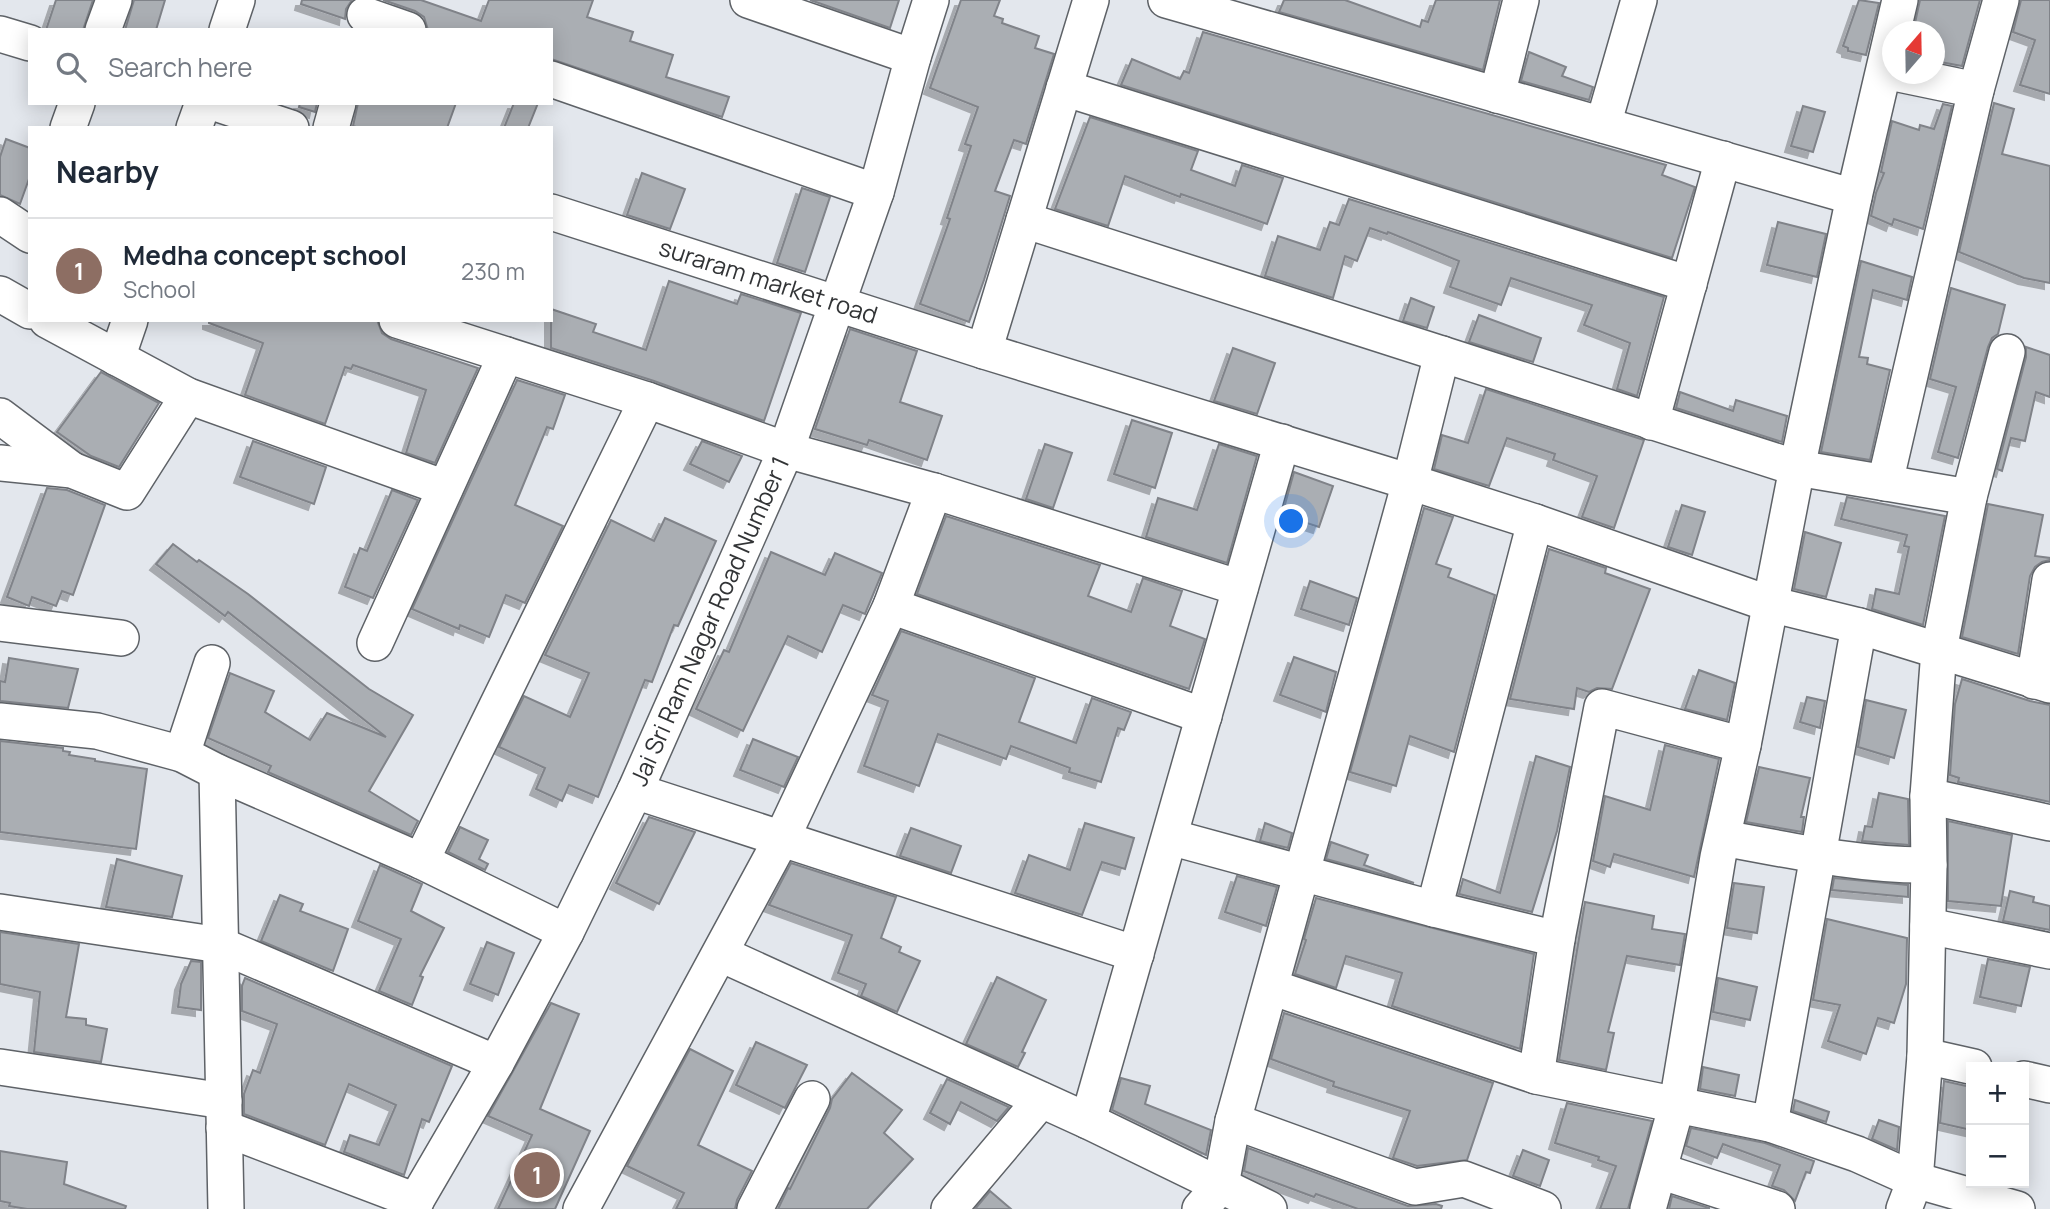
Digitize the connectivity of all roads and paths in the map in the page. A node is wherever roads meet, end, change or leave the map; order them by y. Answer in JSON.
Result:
{"nodes":[{"id":1,"x":114,"y":0,"type":"edge"},
{"id":2,"x":237,"y":0,"type":"edge"},
{"id":3,"x":748,"y":0,"type":"edge"},
{"id":4,"x":931,"y":0,"type":"edge"},
{"id":5,"x":1091,"y":0,"type":"edge"},
{"id":6,"x":1166,"y":0,"type":"edge"},
{"id":7,"x":1521,"y":0,"type":"edge"},
{"id":8,"x":1639,"y":0,"type":"edge"},
{"id":9,"x":1900,"y":0,"type":"edge"},
{"id":10,"x":2001,"y":0,"type":"edge"},
{"id":11,"x":789,"y":6,"type":"edge"},
{"id":12,"x":365,"y":15,"type":"edge"},
{"id":13,"x":1897,"y":21,"type":"edge"},
{"id":14,"x":104,"y":28,"type":"edge"},
{"id":15,"x":228,"y":28,"type":"edge"},
{"id":16,"x":402,"y":28,"type":"edge"},
{"id":17,"x":0,"y":34,"type":"edge"},
{"id":18,"x":28,"y":42,"type":"edge"},
{"id":19,"x":913,"y":57,"type":"junction"},
{"id":20,"x":553,"y":80,"type":"edge"},
{"id":21,"x":1945,"y":83,"type":"edge"},
{"id":22,"x":1887,"y":84,"type":"edge"},
{"id":23,"x":1064,"y":88,"type":"junction"},
{"id":24,"x":1976,"y":90,"type":"junction"},
{"id":25,"x":1497,"y":95,"type":"junction"},
{"id":26,"x":76,"y":105,"type":"edge"},
{"id":27,"x":201,"y":105,"type":"edge"},
{"id":28,"x":221,"y":105,"type":"edge"},
{"id":29,"x":337,"y":105,"type":"edge"},
{"id":30,"x":1603,"y":125,"type":"junction"},
{"id":31,"x":69,"y":126,"type":"edge"},
{"id":32,"x":195,"y":126,"type":"edge"},
{"id":33,"x":285,"y":126,"type":"edge"},
{"id":34,"x":332,"y":126,"type":"edge"},
{"id":35,"x":1723,"y":159,"type":"junction"},
{"id":36,"x":876,"y":192,"type":"junction"},
{"id":37,"x":1854,"y":197,"type":"junction"},
{"id":38,"x":553,"y":213,"type":"edge"},
{"id":39,"x":0,"y":215,"type":"edge"},
{"id":40,"x":1024,"y":220,"type":"junction"},
{"id":41,"x":28,"y":234,"type":"edge"},
{"id":42,"x":1689,"y":284,"type":"junction"},
{"id":43,"x":0,"y":295,"type":"edge"},
{"id":44,"x":836,"y":304,"type":"junction"},
{"id":45,"x":28,"y":310,"type":"edge"},
{"id":46,"x":51,"y":322,"type":"edge"},
{"id":47,"x":129,"y":322,"type":"edge"},
{"id":48,"x":403,"y":322,"type":"edge"},
{"id":49,"x":984,"y":351,"type":"junction"},
{"id":50,"x":2007,"y":352,"type":"dead end"},
{"id":51,"x":1442,"y":354,"type":"junction"},
{"id":52,"x":506,"y":355,"type":"junction"},
{"id":53,"x":117,"y":358,"type":"junction"},
{"id":54,"x":188,"y":396,"type":"junction"},
{"id":55,"x":647,"y":400,"type":"junction"},
{"id":56,"x":0,"y":416,"type":"edge"},
{"id":57,"x":1651,"y":422,"type":"junction"},
{"id":58,"x":1282,"y":442,"type":"junction"},
{"id":59,"x":786,"y":450,"type":"junction"},
{"id":60,"x":0,"y":463,"type":"edge"},
{"id":61,"x":1797,"y":468,"type":"junction"},
{"id":62,"x":72,"y":470,"type":"junction"},
{"id":63,"x":1410,"y":482,"type":"junction"},
{"id":64,"x":1885,"y":483,"type":"junction"},
{"id":65,"x":445,"y":488,"type":"junction"},
{"id":66,"x":934,"y":491,"type":"junction"},
{"id":67,"x":1969,"y":497,"type":"junction"},
{"id":68,"x":1535,"y":522,"type":"junction"},
{"id":69,"x":2050,"y":580,"type":"edge"},
{"id":70,"x":1240,"y":587,"type":"junction"},
{"id":71,"x":1770,"y":604,"type":"junction"},
{"id":72,"x":891,"y":606,"type":"junction"},
{"id":73,"x":0,"y":623,"type":"edge"},
{"id":74,"x":1859,"y":626,"type":"junction"},
{"id":75,"x":121,"y":638,"type":"dead end"},
{"id":76,"x":375,"y":643,"type":"dead end"},
{"id":77,"x":1939,"y":650,"type":"junction"},
{"id":78,"x":212,"y":663,"type":"dead end"},
{"id":79,"x":2042,"y":683,"type":"edge"},
{"id":80,"x":1204,"y":716,"type":"junction"},
{"id":81,"x":0,"y":721,"type":"edge"},
{"id":82,"x":1743,"y":746,"type":"junction"},
{"id":83,"x":182,"y":754,"type":"junction"},
{"id":84,"x":217,"y":772,"type":"junction"},
{"id":85,"x":635,"y":791,"type":"junction"},
{"id":86,"x":1928,"y":796,"type":"junction"},
{"id":87,"x":2050,"y":823,"type":"edge"},
{"id":88,"x":1170,"y":836,"type":"junction"},
{"id":89,"x":782,"y":838,"type":"junction"},
{"id":90,"x":1723,"y":838,"type":"junction"},
{"id":91,"x":1818,"y":855,"type":"junction"},
{"id":92,"x":421,"y":861,"type":"junction"},
{"id":93,"x":1929,"y":866,"type":"junction"},
{"id":94,"x":1302,"y":873,"type":"junction"},
{"id":95,"x":1434,"y":909,"type":"junction"},
{"id":96,"x":0,"y":912,"type":"edge"},
{"id":97,"x":1928,"y":926,"type":"junction"},
{"id":98,"x":566,"y":932,"type":"junction"},
{"id":99,"x":1557,"y":939,"type":"junction"},
{"id":100,"x":220,"y":945,"type":"junction"},
{"id":101,"x":2050,"y":951,"type":"edge"},
{"id":102,"x":721,"y":954,"type":"junction"},
{"id":103,"x":1136,"y":954,"type":"junction"},
{"id":104,"x":1270,"y":987,"type":"junction"},
{"id":105,"x":1925,"y":1056,"type":"junction"},
{"id":106,"x":496,"y":1062,"type":"junction"},
{"id":107,"x":1966,"y":1065,"type":"edge"},
{"id":108,"x":0,"y":1067,"type":"edge"},
{"id":109,"x":1536,"y":1076,"type":"junction"},
{"id":110,"x":2029,"y":1080,"type":"edge"},
{"id":111,"x":2050,"y":1085,"type":"edge"},
{"id":112,"x":812,"y":1098,"type":"dead end"},
{"id":113,"x":1041,"y":1100,"type":"junction"},
{"id":114,"x":1676,"y":1104,"type":"junction"},
{"id":115,"x":224,"y":1114,"type":"junction"},
{"id":116,"x":1088,"y":1121,"type":"junction"},
{"id":117,"x":1233,"y":1121,"type":"junction"},
{"id":118,"x":1770,"y":1124,"type":"junction"},
{"id":119,"x":1660,"y":1171,"type":"junction"},
{"id":120,"x":1910,"y":1195,"type":"edge"},
{"id":121,"x":1210,"y":1197,"type":"edge"},
{"id":122,"x":414,"y":1205,"type":"edge"},
{"id":123,"x":226,"y":1209,"type":"edge"},
{"id":124,"x":581,"y":1209,"type":"edge"},
{"id":125,"x":755,"y":1209,"type":"edge"},
{"id":126,"x":949,"y":1209,"type":"edge"},
{"id":127,"x":1269,"y":1209,"type":"edge"},
{"id":128,"x":1543,"y":1209,"type":"edge"},
{"id":129,"x":1648,"y":1209,"type":"edge"},
{"id":130,"x":1777,"y":1209,"type":"edge"},
{"id":131,"x":2017,"y":1209,"type":"edge"}],
"edges":[{"from":1,"to":14,"type":"street"},
{"from":2,"to":15,"type":"street"},
{"from":3,"to":11,"type":"street"},
{"from":4,"to":19,"type":"street","name":"Jai Sri Ram Nagar Road Number 1"},
{"from":5,"to":23,"type":"street"},
{"from":6,"to":25,"type":"street"},
{"from":7,"to":25,"type":"street"},
{"from":8,"to":30,"type":"street"},
{"from":9,"to":13,"type":"street"},
{"from":10,"to":24,"type":"street"},
{"from":11,"to":19,"type":"street"},
{"from":12,"to":16,"type":"street"},
{"from":17,"to":18,"type":"street"},
{"from":19,"to":36,"type":"street","name":"Jai Sri Ram Nagar Road Number 1"},
{"from":20,"to":36,"type":"street"},
{"from":21,"to":24,"type":"street"},
{"from":22,"to":37,"type":"street"},
{"from":23,"to":40,"type":"street"},
{"from":23,"to":42,"type":"street"},
{"from":24,"to":64,"type":"street"},
{"from":25,"to":30,"type":"street"},
{"from":26,"to":31,"type":"street"},
{"from":27,"to":32,"type":"street"},
{"from":28,"to":33,"type":"street"},
{"from":29,"to":34,"type":"street"},
{"from":30,"to":35,"type":"street"},
{"from":35,"to":37,"type":"street"},
{"from":35,"to":42,"type":"street"},
{"from":36,"to":44,"type":"street","name":"Jai Sri Ram Nagar Road Number 1"},
{"from":37,"to":61,"type":"street"},
{"from":38,"to":44,"type":"street","name":"suraram market road"},
{"from":39,"to":41,"type":"street"},
{"from":40,"to":49,"type":"street"},
{"from":40,"to":51,"type":"street"},
{"from":42,"to":57,"type":"street"},
{"from":43,"to":45,"type":"street"},
{"from":44,"to":49,"type":"street","name":"suraram market road"},
{"from":44,"to":59,"type":"street","name":"Jai Sri Ram Nagar Road Number 1"},
{"from":46,"to":53,"type":"street"},
{"from":47,"to":53,"type":"street"},
{"from":48,"to":52,"type":"street"},
{"from":49,"to":58,"type":"street","name":"suraram market road"},
{"from":50,"to":67,"type":"street"},
{"from":51,"to":57,"type":"street"},
{"from":51,"to":63,"type":"street"},
{"from":52,"to":55,"type":"street"},
{"from":52,"to":65,"type":"street"},
{"from":53,"to":54,"type":"street"},
{"from":54,"to":62,"type":"street"},
{"from":54,"to":65,"type":"street"},
{"from":55,"to":59,"type":"street"},
{"from":55,"to":92,"type":"street"},
{"from":56,"to":62,"type":"street"},
{"from":57,"to":61,"type":"street"},
{"from":58,"to":63,"type":"street","name":"suraram market road"},
{"from":58,"to":70,"type":"street"},
{"from":59,"to":66,"type":"street"},
{"from":59,"to":85,"type":"street","name":"Jai Sri Ram Nagar Road Number 1"},
{"from":60,"to":62,"type":"street"},
{"from":61,"to":64,"type":"street"},
{"from":61,"to":71,"type":"street"},
{"from":63,"to":68,"type":"street","name":"suraram market road"},
{"from":63,"to":94,"type":"street"},
{"from":64,"to":67,"type":"street"},
{"from":65,"to":76,"type":"street"},
{"from":66,"to":70,"type":"street"},
{"from":66,"to":72,"type":"street"},
{"from":67,"to":77,"type":"street"},
{"from":68,"to":71,"type":"street","name":"suraram market road"},
{"from":68,"to":95,"type":"street"},
{"from":69,"to":79,"type":"street"},
{"from":70,"to":80,"type":"street"},
{"from":71,"to":74,"type":"street","name":"suraram market road"},
{"from":71,"to":82,"type":"street"},
{"from":72,"to":80,"type":"street"},
{"from":72,"to":89,"type":"street"},
{"from":73,"to":75,"type":"street"},
{"from":74,"to":77,"type":"street","name":"suraram market road"},
{"from":74,"to":91,"type":"street"},
{"from":77,"to":79,"type":"street","name":"suraram market road"},
{"from":77,"to":86,"type":"street"},
{"from":78,"to":83,"type":"street"},
{"from":80,"to":88,"type":"street"},
{"from":81,"to":83,"type":"street"},
{"from":82,"to":90,"type":"street"},
{"from":82,"to":99,"type":"street"},
{"from":83,"to":84,"type":"street"},
{"from":84,"to":92,"type":"street"},
{"from":84,"to":100,"type":"street"},
{"from":85,"to":89,"type":"street"},
{"from":85,"to":98,"type":"street","name":"Jai Sri Ram Nagar Road Number 1"},
{"from":86,"to":87,"type":"street"},
{"from":86,"to":93,"type":"street"},
{"from":88,"to":94,"type":"street"},
{"from":88,"to":103,"type":"street"},
{"from":89,"to":102,"type":"street"},
{"from":89,"to":103,"type":"street"},
{"from":90,"to":91,"type":"street"},
{"from":90,"to":114,"type":"street"},
{"from":91,"to":93,"type":"street"},
{"from":91,"to":118,"type":"street"},
{"from":92,"to":98,"type":"street"},
{"from":93,"to":97,"type":"street"},
{"from":94,"to":95,"type":"street"},
{"from":94,"to":104,"type":"street"},
{"from":95,"to":99,"type":"street"},
{"from":96,"to":100,"type":"street"},
{"from":97,"to":101,"type":"street"},
{"from":97,"to":105,"type":"street"},
{"from":98,"to":106,"type":"street","name":"Jai Sri Ram Nagar Road Number 1"},
{"from":99,"to":109,"type":"street"},
{"from":100,"to":106,"type":"street"},
{"from":100,"to":115,"type":"street"},
{"from":102,"to":113,"type":"street"},
{"from":102,"to":124,"type":"street"},
{"from":103,"to":116,"type":"street"},
{"from":104,"to":109,"type":"street"},
{"from":104,"to":117,"type":"street"},
{"from":105,"to":107,"type":"street"},
{"from":105,"to":120,"type":"street"},
{"from":106,"to":122,"type":"street","name":"Jai Sri Ram Nagar Road Number 1"},
{"from":108,"to":115,"type":"street"},
{"from":109,"to":114,"type":"street"},
{"from":110,"to":111,"type":"street"},
{"from":112,"to":125,"type":"street"},
{"from":113,"to":116,"type":"street"},
{"from":113,"to":126,"type":"street"},
{"from":114,"to":118,"type":"street"},
{"from":114,"to":119,"type":"street"},
{"from":115,"to":122,"type":"street"},
{"from":115,"to":123,"type":"street"},
{"from":116,"to":121,"type":"street"},
{"from":117,"to":121,"type":"street"},
{"from":117,"to":128,"type":"street"},
{"from":118,"to":120,"type":"street"},
{"from":119,"to":129,"type":"street"},
{"from":119,"to":130,"type":"street"},
{"from":120,"to":131,"type":"street"},
{"from":121,"to":127,"type":"street"}]}
